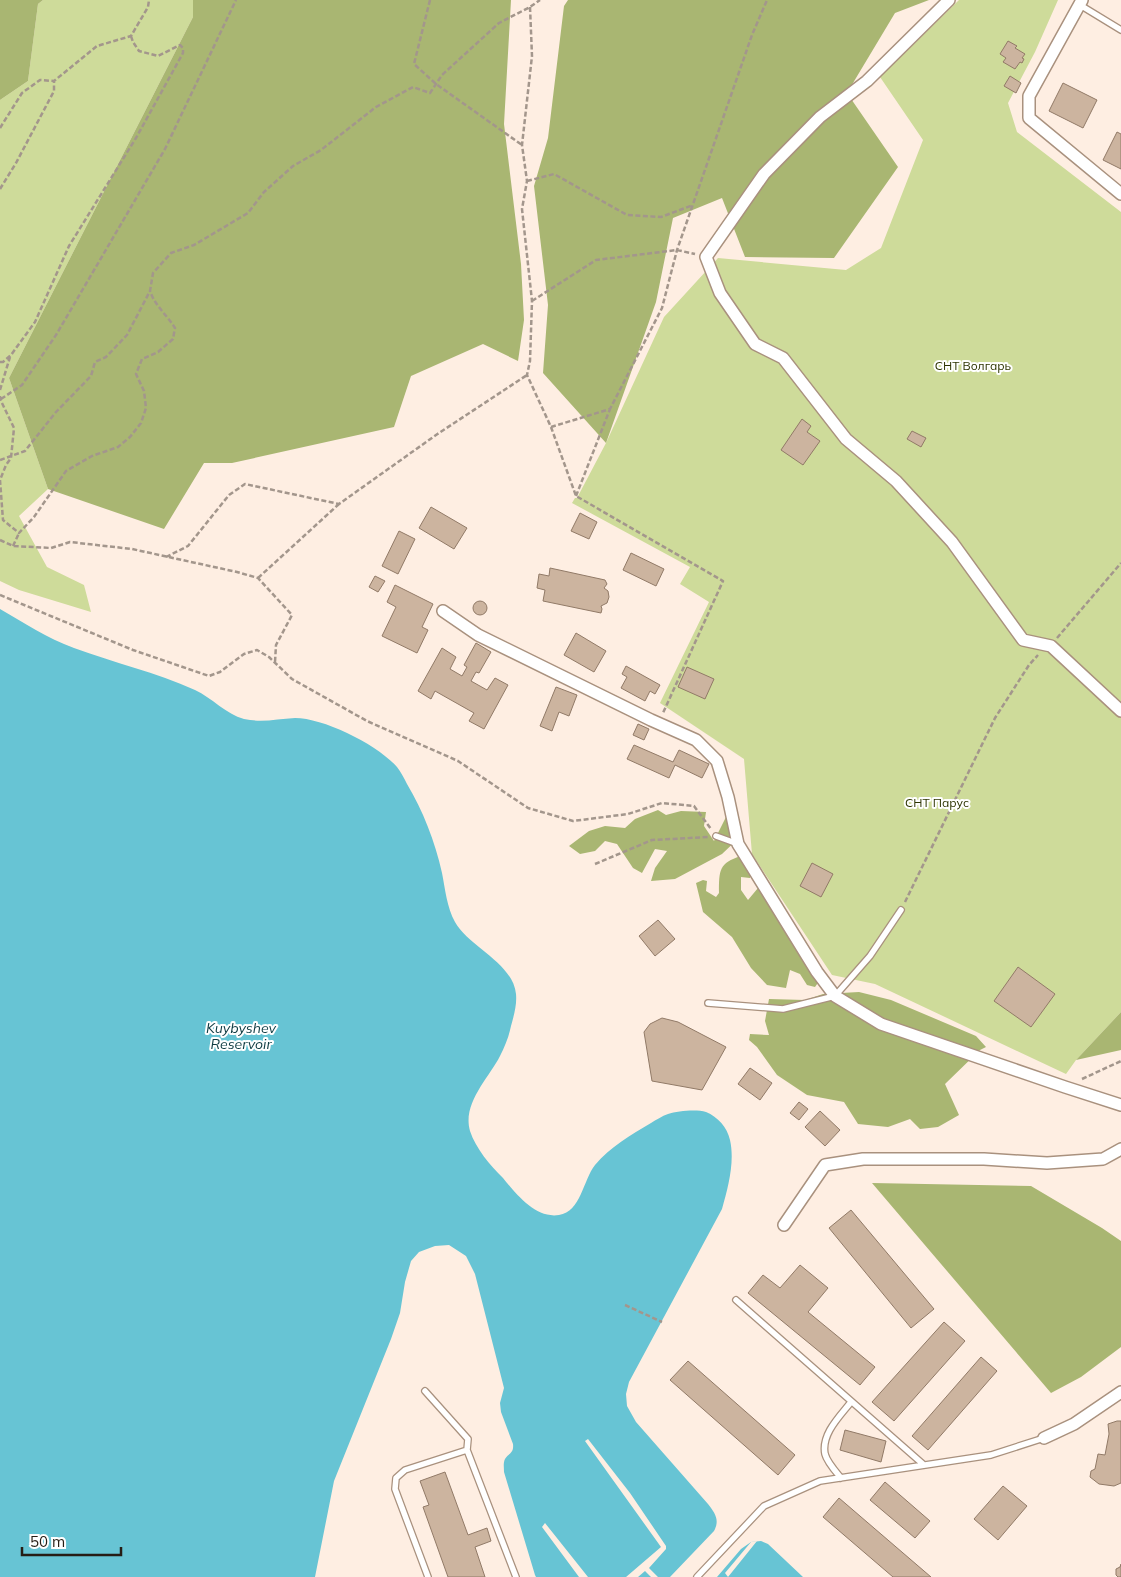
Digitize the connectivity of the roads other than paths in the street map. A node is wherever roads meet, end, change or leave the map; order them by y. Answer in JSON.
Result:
{"nodes":[{"id":1,"x":949,"y":0,"type":"edge"},
{"id":2,"x":1081,"y":2,"type":"edge"},
{"id":3,"x":1121,"y":30,"type":"edge"},
{"id":4,"x":1121,"y":194,"type":"edge"},
{"id":5,"x":443,"y":611,"type":"dead end"},
{"id":6,"x":1121,"y":711,"type":"edge"},
{"id":7,"x":716,"y":836,"type":"road end"},
{"id":8,"x":738,"y":844,"type":"junction"},
{"id":9,"x":901,"y":910,"type":"road end"},
{"id":10,"x":835,"y":996,"type":"junction"},
{"id":11,"x":708,"y":1003,"type":"dead end"},
{"id":12,"x":1121,"y":1105,"type":"edge"},
{"id":13,"x":1121,"y":1149,"type":"edge"},
{"id":14,"x":784,"y":1225,"type":"dead end"},
{"id":15,"x":736,"y":1300,"type":"dead end"},
{"id":16,"x":425,"y":1391,"type":"dead end"},
{"id":17,"x":1121,"y":1392,"type":"edge"},
{"id":18,"x":851,"y":1402,"type":"junction"},
{"id":19,"x":1044,"y":1438,"type":"joint"},
{"id":20,"x":467,"y":1450,"type":"junction"},
{"id":21,"x":924,"y":1465,"type":"junction"},
{"id":22,"x":841,"y":1478,"type":"junction"},
{"id":23,"x":428,"y":1577,"type":"edge"},
{"id":24,"x":516,"y":1577,"type":"edge"},
{"id":25,"x":697,"y":1577,"type":"edge"}],
"edges":[{"from":1,"to":6,"type":"street"},
{"from":2,"to":3,"type":"lane"},
{"from":2,"to":4,"type":"street"},
{"from":5,"to":8,"type":"street"},
{"from":7,"to":8,"type":"lane"},
{"from":8,"to":10,"type":"street"},
{"from":9,"to":10,"type":"lane"},
{"from":10,"to":11,"type":"lane"},
{"from":10,"to":12,"type":"street"},
{"from":13,"to":14,"type":"street"},
{"from":15,"to":18,"type":"lane"},
{"from":16,"to":20,"type":"lane"},
{"from":17,"to":19,"type":"street"},
{"from":18,"to":21,"type":"lane"},
{"from":18,"to":22,"type":"lane"},
{"from":19,"to":21,"type":"lane"},
{"from":20,"to":23,"type":"lane"},
{"from":20,"to":24,"type":"lane"},
{"from":21,"to":22,"type":"lane"},
{"from":22,"to":25,"type":"lane"}]}
